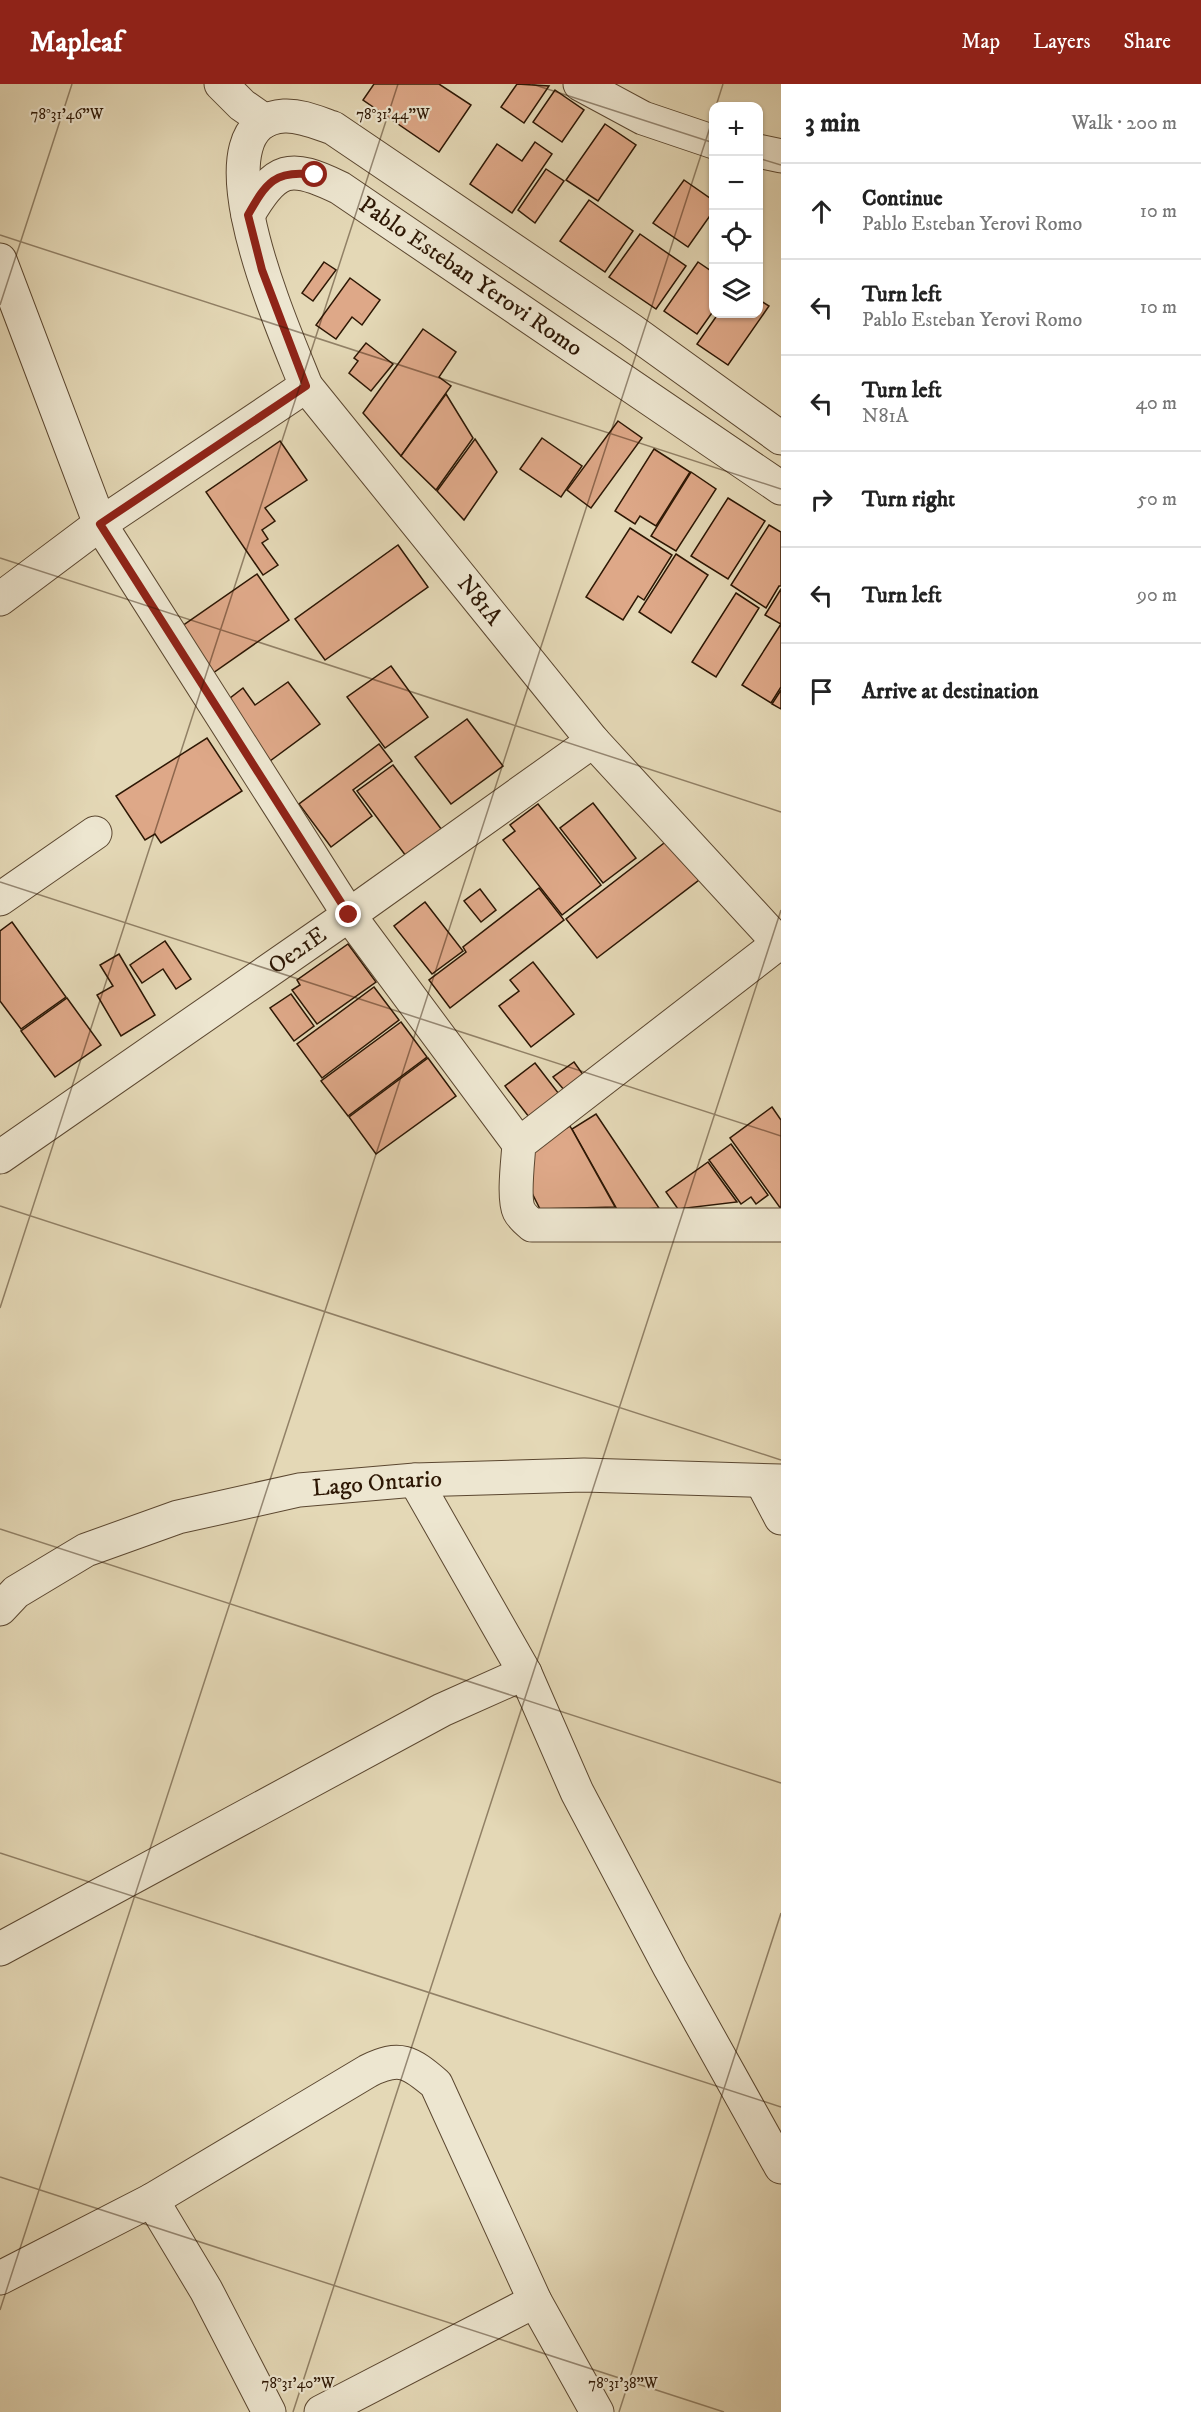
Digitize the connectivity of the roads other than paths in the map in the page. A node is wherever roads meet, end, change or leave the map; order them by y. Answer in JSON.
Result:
{"nodes":[{"id":1,"x":221,"y":84,"type":"edge"},
{"id":2,"x":580,"y":84,"type":"edge"},
{"id":3,"x":265,"y":121,"type":"junction"},
{"id":4,"x":709,"y":140,"type":"edge"},
{"id":5,"x":763,"y":152,"type":"edge"},
{"id":6,"x":781,"y":156,"type":"edge"},
{"id":7,"x":248,"y":215,"type":"junction"},
{"id":8,"x":0,"y":260,"type":"edge"},
{"id":9,"x":306,"y":386,"type":"junction"},
{"id":10,"x":781,"y":438,"type":"edge"},
{"id":11,"x":781,"y":488,"type":"edge"},
{"id":12,"x":100,"y":524,"type":"junction"},
{"id":13,"x":0,"y":599,"type":"edge"},
{"id":14,"x":593,"y":741,"type":"junction"},
{"id":15,"x":95,"y":833,"type":"dead end"},
{"id":16,"x":0,"y":899,"type":"edge"},
{"id":17,"x":349,"y":915,"type":"junction"},
{"id":18,"x":780,"y":944,"type":"edge"},
{"id":19,"x":519,"y":1144,"type":"junction"},
{"id":20,"x":0,"y":1157,"type":"edge"},
{"id":21,"x":781,"y":1225,"type":"edge"},
{"id":22,"x":415,"y":1480,"type":"junction"},
{"id":23,"x":771,"y":1481,"type":"edge"},
{"id":24,"x":781,"y":1518,"type":"edge"},
{"id":25,"x":5,"y":1594,"type":"edge"},
{"id":26,"x":525,"y":1673,"type":"junction"},
{"id":27,"x":0,"y":1949,"type":"edge"},
{"id":28,"x":781,"y":2167,"type":"edge"},
{"id":29,"x":152,"y":2200,"type":"junction"},
{"id":30,"x":0,"y":2278,"type":"edge"},
{"id":31,"x":535,"y":2301,"type":"junction"},
{"id":32,"x":269,"y":2412,"type":"edge"},
{"id":33,"x":321,"y":2412,"type":"edge"},
{"id":34,"x":597,"y":2412,"type":"edge"}],
"edges":[{"from":1,"to":3,"type":"street"},
{"from":2,"to":4,"type":"street"},
{"from":3,"to":7,"type":"street"},
{"from":3,"to":10,"type":"street","name":"Pablo Esteban Yerovi Romo"},
{"from":5,"to":6,"type":"street"},
{"from":7,"to":9,"type":"street","name":"N81A"},
{"from":7,"to":11,"type":"street","name":"Pablo Esteban Yerovi Romo"},
{"from":8,"to":12,"type":"street"},
{"from":9,"to":12,"type":"street"},
{"from":9,"to":14,"type":"street","name":"N81A"},
{"from":12,"to":13,"type":"street"},
{"from":12,"to":17,"type":"street"},
{"from":14,"to":17,"type":"street","name":"Oe21E"},
{"from":14,"to":18,"type":"street","name":"N81A"},
{"from":15,"to":16,"type":"street"},
{"from":17,"to":19,"type":"street"},
{"from":17,"to":20,"type":"street","name":"Oe21E"},
{"from":18,"to":19,"type":"street"},
{"from":19,"to":21,"type":"street"},
{"from":22,"to":23,"type":"street","name":"Lago Ontario"},
{"from":22,"to":25,"type":"street","name":"Lago Ontario"},
{"from":22,"to":26,"type":"street"},
{"from":23,"to":24,"type":"street"},
{"from":26,"to":27,"type":"street"},
{"from":26,"to":28,"type":"street"},
{"from":29,"to":30,"type":"street"},
{"from":29,"to":31,"type":"street"},
{"from":29,"to":32,"type":"street"},
{"from":31,"to":33,"type":"street"},
{"from":31,"to":34,"type":"street"}]}
